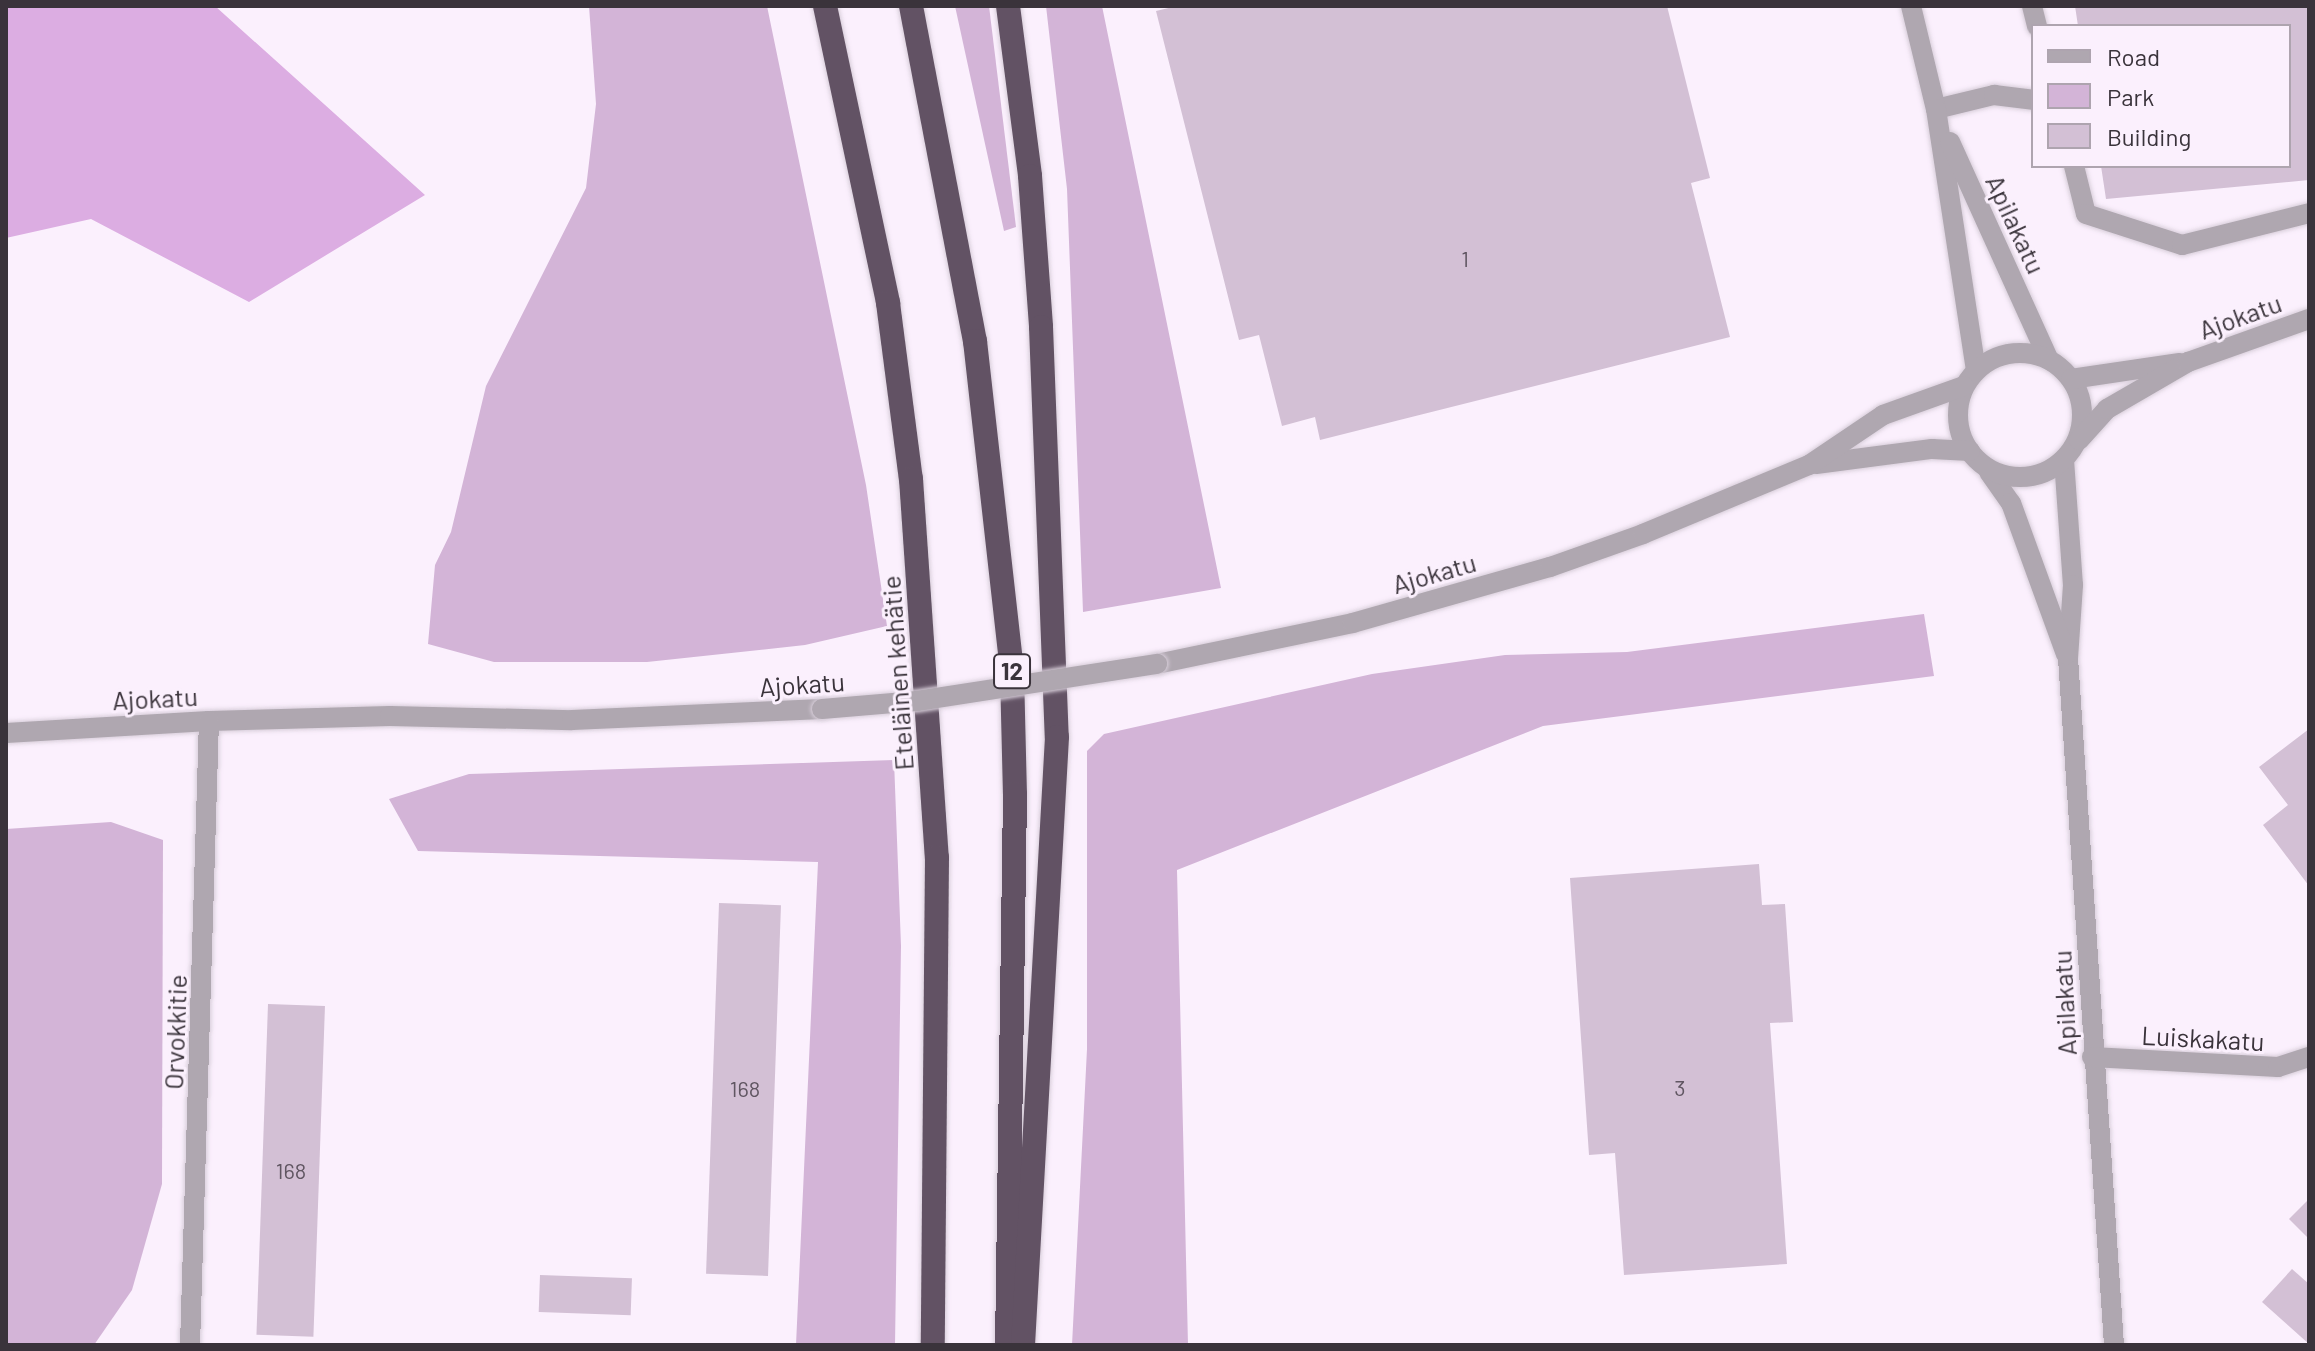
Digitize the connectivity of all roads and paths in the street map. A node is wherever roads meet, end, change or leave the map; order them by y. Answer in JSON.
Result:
{"nodes":[{"id":1,"x":825,"y":6,"type":"edge"},
{"id":2,"x":911,"y":6,"type":"edge"},
{"id":3,"x":1008,"y":6,"type":"edge"},
{"id":4,"x":1911,"y":6,"type":"edge"},
{"id":5,"x":2031,"y":100,"type":"edge"},
{"id":6,"x":1936,"y":109,"type":"junction"},
{"id":7,"x":2074,"y":168,"type":"edge"},
{"id":8,"x":2309,"y":213,"type":"edge"},
{"id":9,"x":2309,"y":319,"type":"edge"},
{"id":10,"x":2049,"y":360,"type":"junction"},
{"id":11,"x":2188,"y":362,"type":"junction"},
{"id":12,"x":1970,"y":378,"type":"junction"},
{"id":13,"x":2071,"y":379,"type":"junction"},
{"id":14,"x":1970,"y":451,"type":"junction"},
{"id":15,"x":2070,"y":452,"type":"junction"},
{"id":16,"x":1809,"y":465,"type":"junction"},
{"id":17,"x":1989,"y":472,"type":"junction"},
{"id":18,"x":2068,"y":658,"type":"junction"},
{"id":19,"x":209,"y":721,"type":"junction"},
{"id":20,"x":6,"y":733,"type":"edge"},
{"id":21,"x":2092,"y":1057,"type":"junction"},
{"id":22,"x":2309,"y":1057,"type":"edge"},
{"id":23,"x":190,"y":1345,"type":"edge"},
{"id":24,"x":933,"y":1345,"type":"edge"},
{"id":25,"x":1007,"y":1345,"type":"edge"},
{"id":26,"x":1023,"y":1345,"type":"edge"},
{"id":27,"x":2114,"y":1345,"type":"edge"}],
"edges":[{"from":1,"to":24,"type":"highway","name":"Eteläinen kehätie"},
{"from":2,"to":25,"type":"highway","number":"12"},
{"from":3,"to":26,"type":"highway"},
{"from":4,"to":6,"type":"street","name":"Apilakatu"},
{"from":5,"to":6,"type":"street"},
{"from":6,"to":10,"type":"street","name":"Apilakatu"},
{"from":6,"to":12,"type":"street","name":"Apilakatu"},
{"from":7,"to":8,"type":"street"},
{"from":9,"to":11,"type":"street","name":"Ajokatu"},
{"from":10,"to":12,"type":"street"},
{"from":10,"to":13,"type":"street"},
{"from":11,"to":13,"type":"street","name":"Ajokatu"},
{"from":11,"to":15,"type":"street","name":"Ajokatu"},
{"from":12,"to":14,"type":"street"},
{"from":12,"to":16,"type":"street","name":"Ajokatu"},
{"from":13,"to":15,"type":"street"},
{"from":14,"to":16,"type":"street","name":"Ajokatu"},
{"from":14,"to":17,"type":"street"},
{"from":15,"to":17,"type":"street"},
{"from":15,"to":18,"type":"street","name":"Apilakatu"},
{"from":16,"to":19,"type":"street","name":"Ajokatu","bridge":true},
{"from":17,"to":18,"type":"street","name":"Apilakatu"},
{"from":18,"to":21,"type":"street","name":"Apilakatu"},
{"from":19,"to":20,"type":"street","name":"Ajokatu"},
{"from":19,"to":23,"type":"street","name":"Orvokkitie"},
{"from":21,"to":22,"type":"street","name":"Luiskakatu"},
{"from":21,"to":27,"type":"street","name":"Apilakatu"}]}
